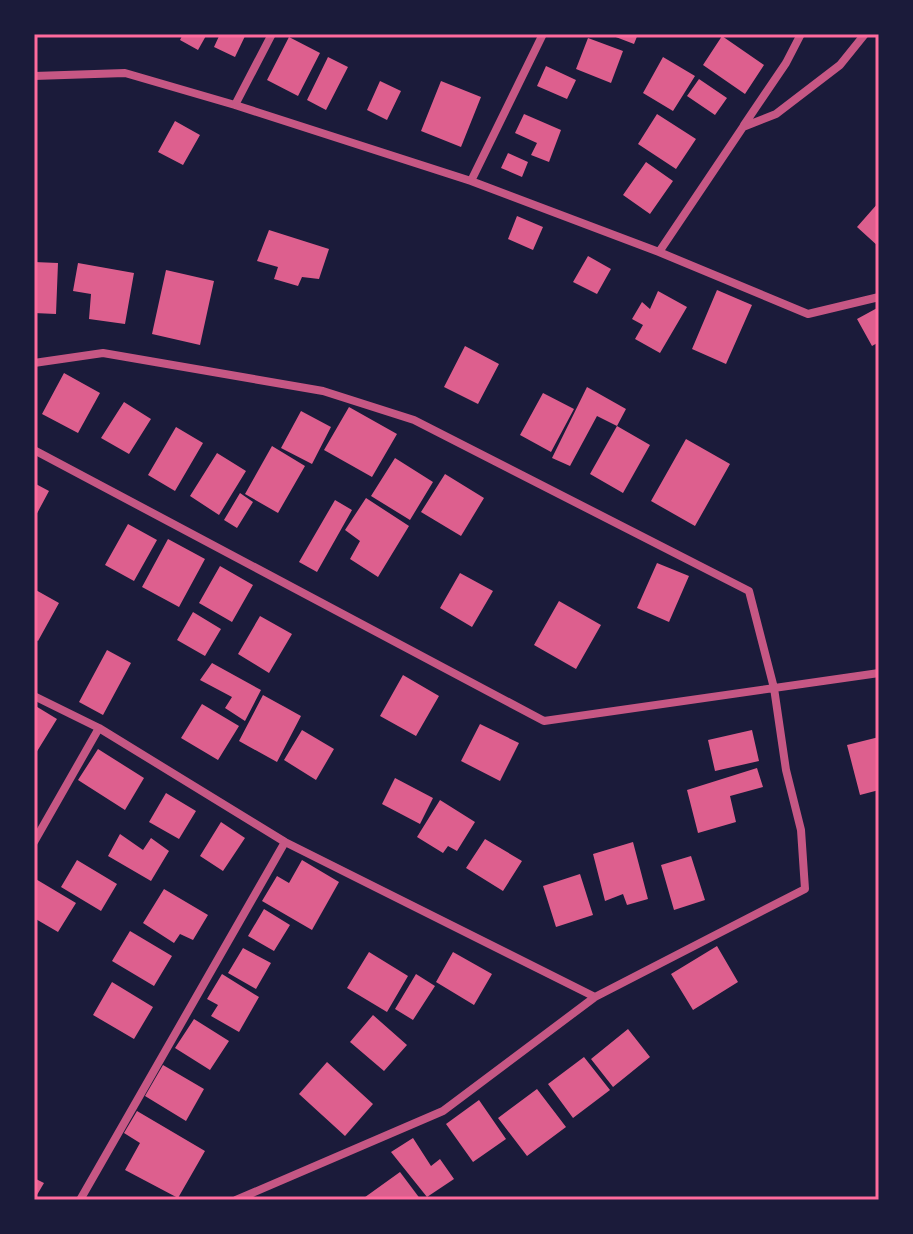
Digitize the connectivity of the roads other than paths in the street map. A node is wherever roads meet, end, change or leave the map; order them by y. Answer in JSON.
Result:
{"nodes":[{"id":1,"x":272,"y":34,"type":"edge"},
{"id":2,"x":543,"y":34,"type":"edge"},
{"id":3,"x":801,"y":34,"type":"edge"},
{"id":4,"x":865,"y":34,"type":"edge"},
{"id":5,"x":34,"y":76,"type":"edge"},
{"id":6,"x":235,"y":105,"type":"junction"},
{"id":7,"x":743,"y":127,"type":"junction"},
{"id":8,"x":471,"y":181,"type":"junction"},
{"id":9,"x":659,"y":252,"type":"junction"},
{"id":10,"x":879,"y":297,"type":"edge"},
{"id":11,"x":34,"y":363,"type":"edge"},
{"id":12,"x":34,"y":450,"type":"edge"},
{"id":13,"x":879,"y":673,"type":"edge"},
{"id":14,"x":774,"y":688,"type":"junction"},
{"id":15,"x":34,"y":696,"type":"edge"},
{"id":16,"x":99,"y":728,"type":"junction"},
{"id":17,"x":34,"y":842,"type":"edge"},
{"id":18,"x":285,"y":842,"type":"junction"},
{"id":19,"x":595,"y":997,"type":"junction"},
{"id":20,"x":80,"y":1200,"type":"edge"},
{"id":21,"x":236,"y":1200,"type":"edge"}],
"edges":[{"from":1,"to":6,"type":"street"},
{"from":2,"to":8,"type":"street"},
{"from":3,"to":7,"type":"street"},
{"from":4,"to":7,"type":"street"},
{"from":5,"to":6,"type":"street"},
{"from":6,"to":8,"type":"street"},
{"from":7,"to":9,"type":"street"},
{"from":8,"to":9,"type":"street"},
{"from":9,"to":10,"type":"street"},
{"from":11,"to":14,"type":"street"},
{"from":12,"to":14,"type":"street"},
{"from":13,"to":14,"type":"street"},
{"from":14,"to":19,"type":"street"},
{"from":15,"to":16,"type":"street"},
{"from":16,"to":17,"type":"street"},
{"from":16,"to":18,"type":"street"},
{"from":18,"to":19,"type":"street"},
{"from":18,"to":20,"type":"street"},
{"from":19,"to":21,"type":"street"}]}
